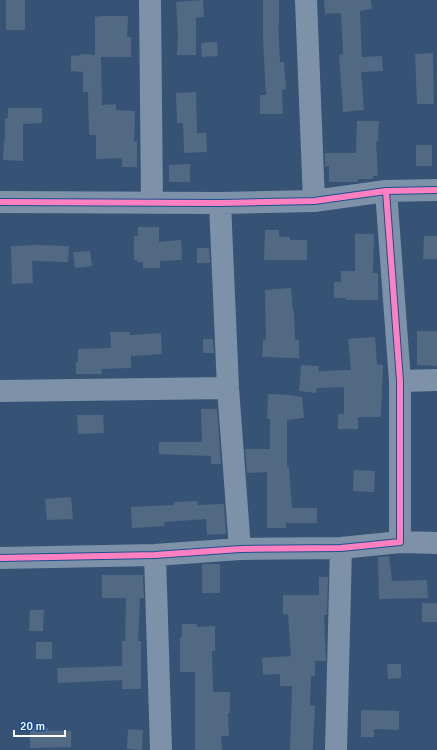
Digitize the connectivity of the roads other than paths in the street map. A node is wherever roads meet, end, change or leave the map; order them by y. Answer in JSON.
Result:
{"nodes":[{"id":1,"x":150,"y":0,"type":"edge"},
{"id":2,"x":306,"y":0,"type":"edge"},
{"id":3,"x":437,"y":190,"type":"edge"},
{"id":4,"x":386,"y":191,"type":"junction"},
{"id":5,"x":314,"y":201,"type":"junction"},
{"id":6,"x":0,"y":202,"type":"edge"},
{"id":7,"x":152,"y":203,"type":"junction"},
{"id":8,"x":220,"y":203,"type":"junction"},
{"id":9,"x":437,"y":380,"type":"edge"},
{"id":10,"x":400,"y":381,"type":"junction"},
{"id":11,"x":228,"y":388,"type":"junction"},
{"id":12,"x":0,"y":391,"type":"edge"},
{"id":13,"x":400,"y":542,"type":"junction"},
{"id":14,"x":437,"y":542,"type":"edge"},
{"id":15,"x":341,"y":548,"type":"junction"},
{"id":16,"x":240,"y":549,"type":"junction"},
{"id":17,"x":155,"y":556,"type":"junction"},
{"id":18,"x":0,"y":558,"type":"edge"},
{"id":19,"x":161,"y":750,"type":"edge"},
{"id":20,"x":336,"y":750,"type":"edge"}],
"edges":[{"from":1,"to":7,"type":"street"},
{"from":2,"to":5,"type":"street"},
{"from":3,"to":4,"type":"street"},
{"from":4,"to":5,"type":"street"},
{"from":4,"to":10,"type":"street"},
{"from":5,"to":8,"type":"street"},
{"from":6,"to":7,"type":"street"},
{"from":7,"to":8,"type":"street"},
{"from":8,"to":11,"type":"street"},
{"from":9,"to":10,"type":"street"},
{"from":10,"to":13,"type":"street"},
{"from":11,"to":12,"type":"street"},
{"from":11,"to":16,"type":"street"},
{"from":13,"to":14,"type":"street"},
{"from":13,"to":15,"type":"street"},
{"from":15,"to":16,"type":"street"},
{"from":15,"to":20,"type":"street"},
{"from":16,"to":17,"type":"street"},
{"from":17,"to":18,"type":"street"},
{"from":17,"to":19,"type":"street"}]}
